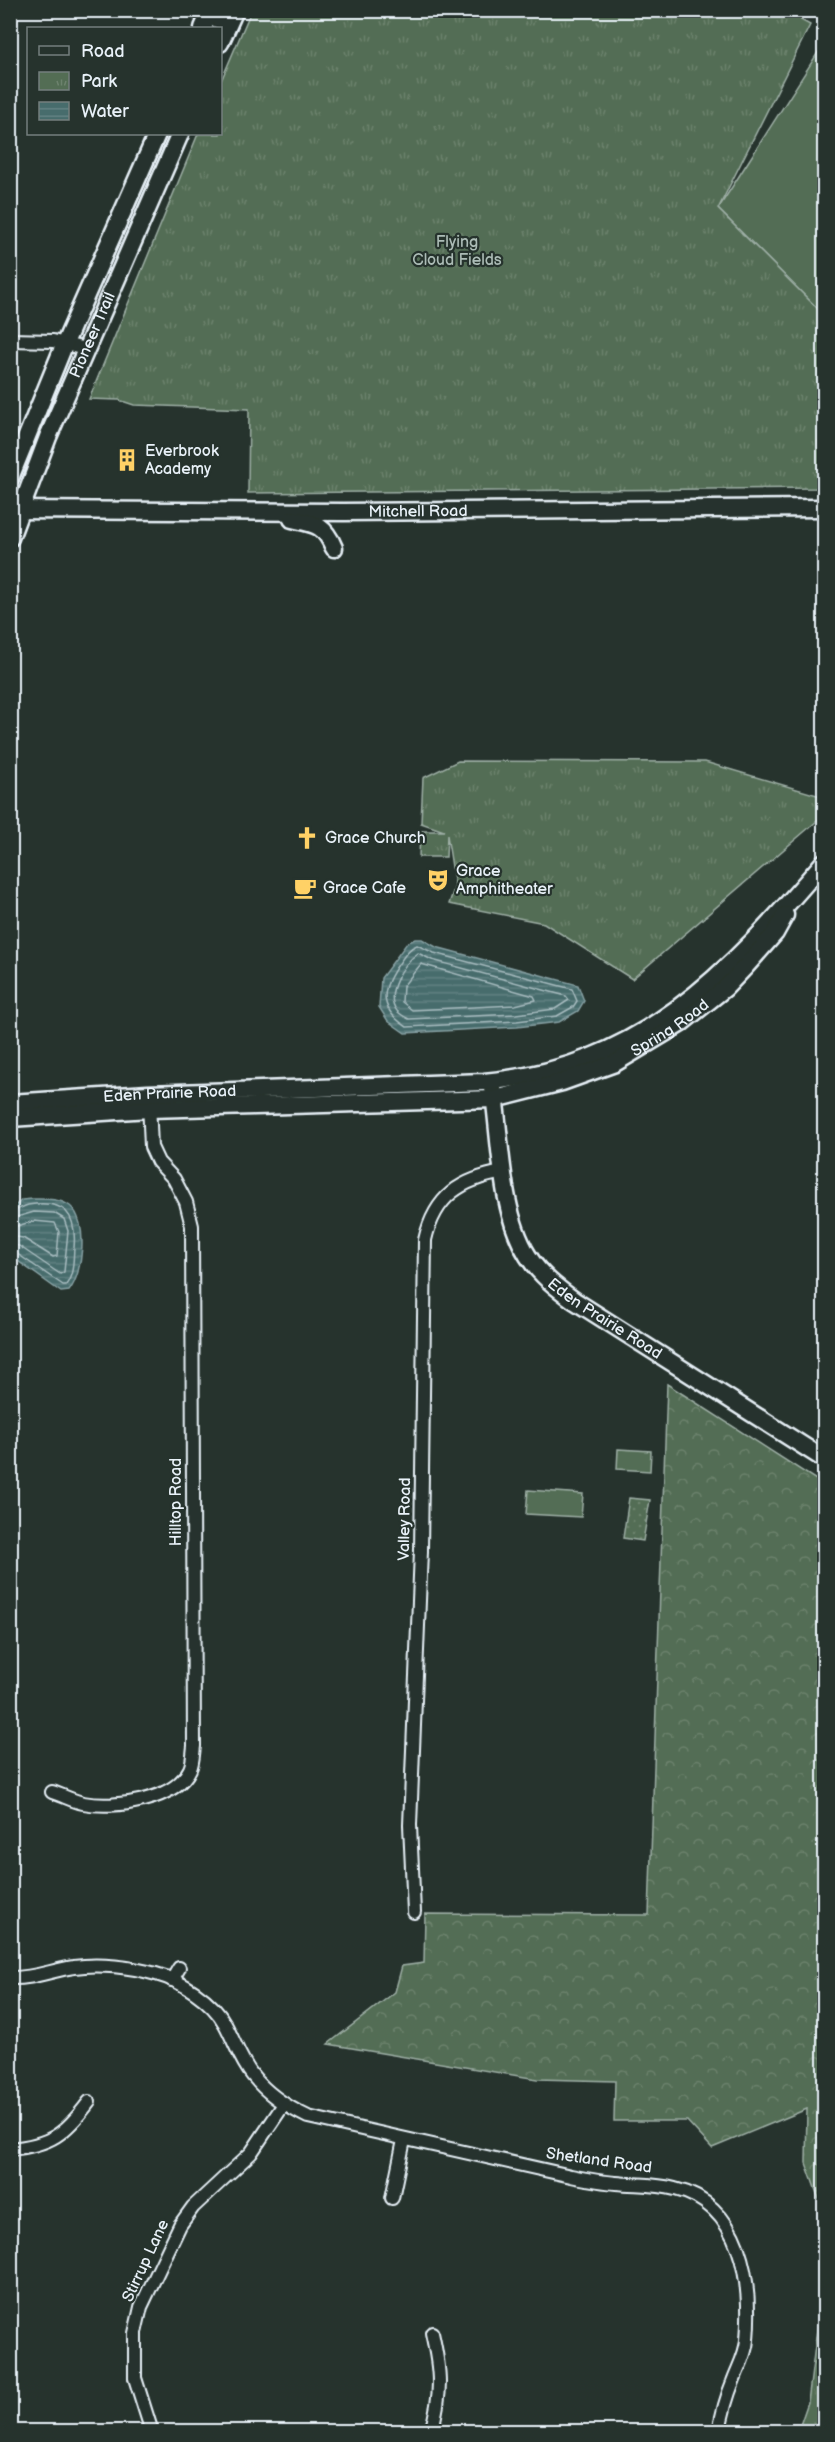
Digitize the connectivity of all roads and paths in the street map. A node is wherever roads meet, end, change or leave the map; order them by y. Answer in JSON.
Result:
{"nodes":[{"id":1,"x":192,"y":10,"type":"edge"},
{"id":2,"x":235,"y":10,"type":"edge"},
{"id":3,"x":208,"y":19,"type":"edge"},
{"id":4,"x":228,"y":26,"type":"junction"},
{"id":5,"x":222,"y":39,"type":"edge"},
{"id":6,"x":157,"y":135,"type":"edge"},
{"id":7,"x":180,"y":135,"type":"edge"},
{"id":8,"x":10,"y":340,"type":"edge"},
{"id":9,"x":65,"y":343,"type":"junction"},
{"id":10,"x":85,"y":349,"type":"junction"},
{"id":11,"x":10,"y":478,"type":"edge"},
{"id":12,"x":825,"y":508,"type":"edge"},
{"id":13,"x":16,"y":510,"type":"edge"},
{"id":14,"x":253,"y":512,"type":"junction"},
{"id":15,"x":10,"y":538,"type":"edge"},
{"id":16,"x":334,"y":548,"type":"dead end"},
{"id":17,"x":825,"y":862,"type":"edge"},
{"id":18,"x":799,"y":891,"type":"junction"},
{"id":19,"x":492,"y":1081,"type":"junction"},
{"id":20,"x":495,"y":1099,"type":"junction"},
{"id":21,"x":149,"y":1102,"type":"junction"},
{"id":22,"x":10,"y":1103,"type":"edge"},
{"id":23,"x":10,"y":1118,"type":"edge"},
{"id":24,"x":504,"y":1172,"type":"junction"},
{"id":25,"x":825,"y":1459,"type":"edge"},
{"id":26,"x":52,"y":1792,"type":"dead end"},
{"id":27,"x":414,"y":1912,"type":"dead end"},
{"id":28,"x":179,"y":1968,"type":"dead end"},
{"id":29,"x":10,"y":1978,"type":"edge"},
{"id":30,"x":172,"y":1980,"type":"junction"},
{"id":31,"x":89,"y":2102,"type":"dead end"},
{"id":32,"x":284,"y":2104,"type":"junction"},
{"id":33,"x":404,"y":2140,"type":"junction"},
{"id":34,"x":10,"y":2149,"type":"edge"},
{"id":35,"x":392,"y":2198,"type":"dead end"},
{"id":36,"x":432,"y":2333,"type":"dead end"},
{"id":37,"x":152,"y":2432,"type":"edge"},
{"id":38,"x":431,"y":2432,"type":"edge"},
{"id":39,"x":719,"y":2432,"type":"edge"}],
"edges":[{"from":1,"to":3,"type":"street"},
{"from":2,"to":4,"type":"main road"},
{"from":3,"to":4,"type":"street"},
{"from":4,"to":5,"type":"main road"},
{"from":6,"to":9,"type":"main road","name":"Pioneer Trail"},
{"from":7,"to":10,"type":"main road","name":"Pioneer Trail"},
{"from":8,"to":9,"type":"street"},
{"from":9,"to":10,"type":"street"},
{"from":9,"to":11,"type":"main road","name":"Pioneer Trail"},
{"from":10,"to":13,"type":"main road","name":"Pioneer Trail"},
{"from":12,"to":14,"type":"main road","name":"Mitchell Road"},
{"from":13,"to":14,"type":"main road","name":"Mitchell Road"},
{"from":13,"to":15,"type":"main road","name":"Pioneer Trail"},
{"from":14,"to":16,"type":"main road"},
{"from":17,"to":18,"type":"main road","name":"Spring Road"},
{"from":18,"to":19,"type":"main road","name":"Spring Road"},
{"from":18,"to":20,"type":"main road","name":"Spring Road"},
{"from":19,"to":20,"type":"main road","name":"Eden Prairie Road"},
{"from":19,"to":21,"type":"main road","name":"Eden Prairie Road"},
{"from":20,"to":21,"type":"main road","name":"Eden Prairie Road"},
{"from":20,"to":24,"type":"main road","name":"Eden Prairie Road"},
{"from":21,"to":22,"type":"main road","name":"Eden Prairie Road"},
{"from":21,"to":23,"type":"main road","name":"Eden Prairie Road"},
{"from":21,"to":26,"type":"street","name":"Hilltop Road"},
{"from":24,"to":25,"type":"main road","name":"Eden Prairie Road"},
{"from":24,"to":27,"type":"street","name":"Valley Road"},
{"from":28,"to":30,"type":"street"},
{"from":29,"to":30,"type":"street","name":"Shetland Road"},
{"from":30,"to":32,"type":"street","name":"Shetland Road"},
{"from":31,"to":34,"type":"street"},
{"from":32,"to":33,"type":"street","name":"Shetland Road"},
{"from":32,"to":37,"type":"street","name":"Stirrup Lane"},
{"from":33,"to":35,"type":"street"},
{"from":33,"to":39,"type":"street","name":"Shetland Road"},
{"from":36,"to":38,"type":"street"}]}
